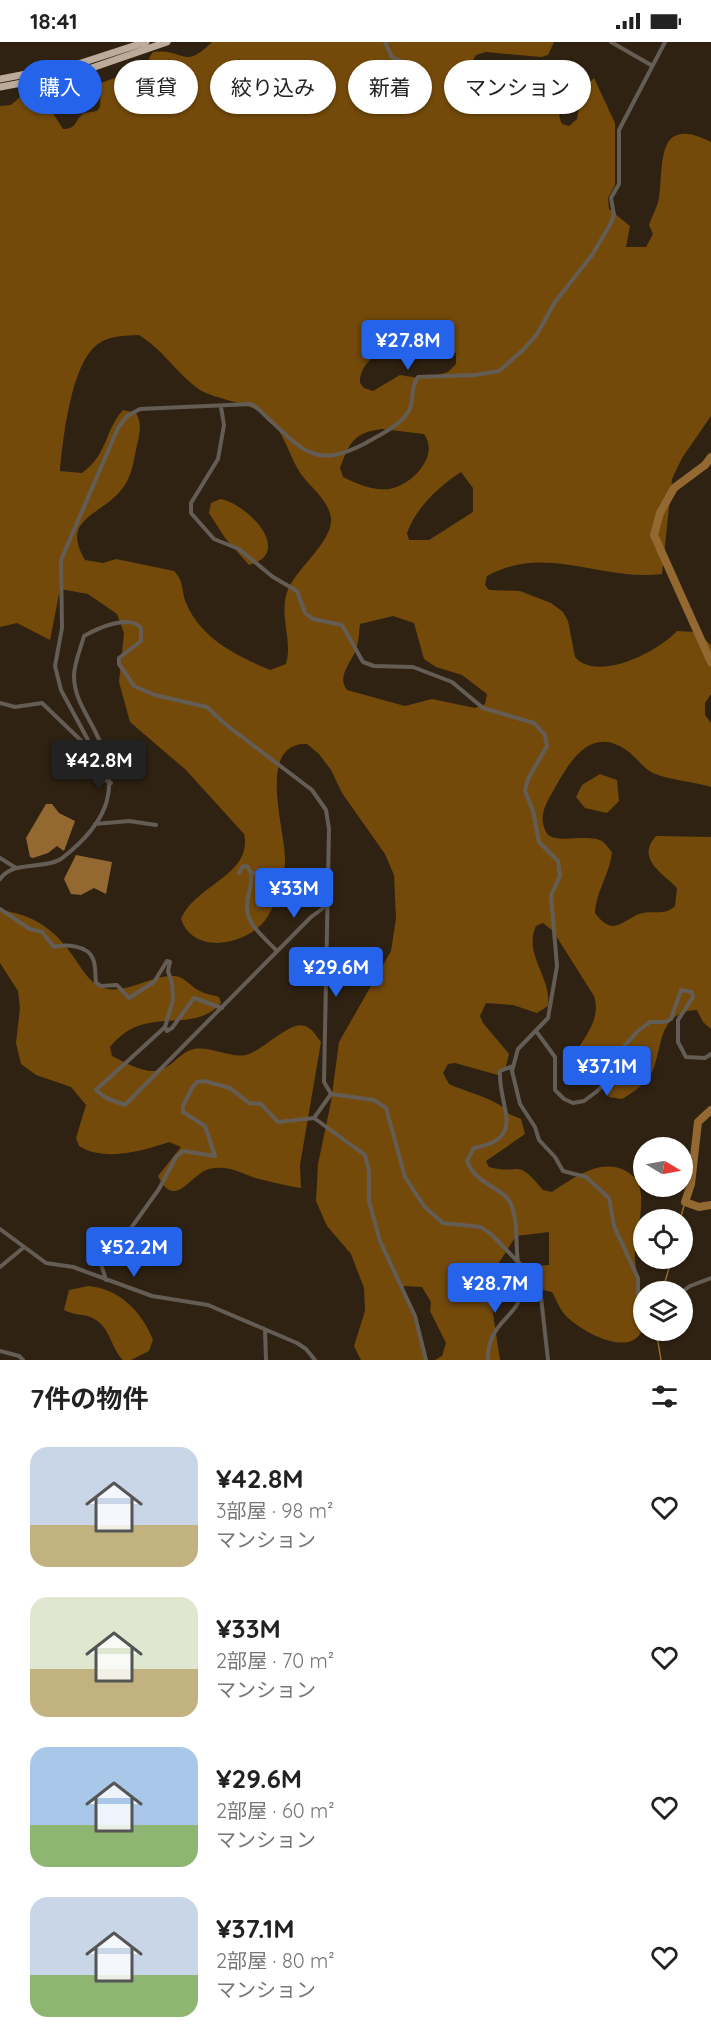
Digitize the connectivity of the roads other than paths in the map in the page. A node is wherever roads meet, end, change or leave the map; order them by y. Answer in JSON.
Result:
{"nodes":[{"id":1,"x":146,"y":42,"type":"edge"},
{"id":2,"x":167,"y":42,"type":"edge"},
{"id":3,"x":385,"y":42,"type":"edge"},
{"id":4,"x":611,"y":42,"type":"edge"},
{"id":5,"x":665,"y":42,"type":"edge"},
{"id":6,"x":398,"y":60,"type":"edge"},
{"id":7,"x":651,"y":65,"type":"junction"},
{"id":8,"x":0,"y":79,"type":"edge"},
{"id":9,"x":0,"y":87,"type":"edge"},
{"id":10,"x":221,"y":407,"type":"junction"},
{"id":11,"x":0,"y":703,"type":"edge"},
{"id":12,"x":97,"y":756,"type":"junction"},
{"id":13,"x":111,"y":783,"type":"junction"},
{"id":14,"x":94,"y":824,"type":"junction"},
{"id":15,"x":156,"y":825,"type":"dead end"},
{"id":16,"x":0,"y":858,"type":"edge"},
{"id":17,"x":16,"y":868,"type":"junction"},
{"id":18,"x":239,"y":873,"type":"dead end"},
{"id":19,"x":252,"y":873,"type":"junction"},
{"id":20,"x":328,"y":874,"type":"junction"},
{"id":21,"x":0,"y":879,"type":"edge"},
{"id":22,"x":327,"y":906,"type":"junction"},
{"id":23,"x":0,"y":909,"type":"edge"},
{"id":24,"x":278,"y":951,"type":"junction"},
{"id":25,"x":222,"y":1008,"type":"junction"},
{"id":26,"x":165,"y":1027,"type":"junction"},
{"id":27,"x":536,"y":1031,"type":"junction"},
{"id":28,"x":711,"y":1054,"type":"edge"},
{"id":29,"x":514,"y":1065,"type":"junction"},
{"id":30,"x":331,"y":1094,"type":"junction"},
{"id":31,"x":315,"y":1118,"type":"junction"},
{"id":32,"x":0,"y":1229,"type":"edge"},
{"id":33,"x":23,"y":1248,"type":"junction"},
{"id":34,"x":519,"y":1264,"type":"junction"},
{"id":35,"x":0,"y":1267,"type":"edge"},
{"id":36,"x":711,"y":1278,"type":"edge"},
{"id":37,"x":106,"y":1280,"type":"junction"},
{"id":38,"x":638,"y":1281,"type":"edge"},
{"id":39,"x":693,"y":1285,"type":"edge"},
{"id":40,"x":266,"y":1330,"type":"junction"},
{"id":41,"x":0,"y":1351,"type":"edge"},
{"id":42,"x":23,"y":1360,"type":"edge"},
{"id":43,"x":266,"y":1360,"type":"edge"},
{"id":44,"x":315,"y":1360,"type":"edge"},
{"id":45,"x":426,"y":1360,"type":"edge"},
{"id":46,"x":488,"y":1360,"type":"edge"},
{"id":47,"x":548,"y":1360,"type":"edge"}],
"edges":[{"from":1,"to":8,"type":"highway"},
{"from":2,"to":9,"type":"highway"},
{"from":3,"to":6,"type":"street"},
{"from":4,"to":7,"type":"street"},
{"from":5,"to":7,"type":"street"},
{"from":7,"to":10,"type":"street"},
{"from":10,"to":12,"type":"street"},
{"from":10,"to":27,"type":"street"},
{"from":11,"to":12,"type":"street"},
{"from":12,"to":13,"type":"street"},
{"from":13,"to":14,"type":"street"},
{"from":13,"to":20,"type":"street"},
{"from":14,"to":15,"type":"street"},
{"from":14,"to":17,"type":"street"},
{"from":16,"to":17,"type":"street"},
{"from":17,"to":21,"type":"street"},
{"from":18,"to":19,"type":"street"},
{"from":19,"to":20,"type":"street"},
{"from":19,"to":24,"type":"street"},
{"from":20,"to":22,"type":"street"},
{"from":22,"to":24,"type":"street"},
{"from":22,"to":30,"type":"street"},
{"from":23,"to":26,"type":"street"},
{"from":24,"to":25,"type":"street"},
{"from":25,"to":26,"type":"street"},
{"from":25,"to":26,"type":"street"},
{"from":27,"to":28,"type":"street"},
{"from":27,"to":29,"type":"street"},
{"from":29,"to":34,"type":"street"},
{"from":29,"to":38,"type":"street"},
{"from":30,"to":31,"type":"street"},
{"from":30,"to":34,"type":"street"},
{"from":31,"to":37,"type":"street"},
{"from":31,"to":45,"type":"street"},
{"from":32,"to":33,"type":"street"},
{"from":33,"to":35,"type":"street"},
{"from":33,"to":37,"type":"street"},
{"from":34,"to":46,"type":"street"},
{"from":34,"to":47,"type":"street"},
{"from":36,"to":39,"type":"street"},
{"from":37,"to":40,"type":"street"},
{"from":40,"to":43,"type":"street"},
{"from":40,"to":44,"type":"street"},
{"from":41,"to":42,"type":"street"}]}
